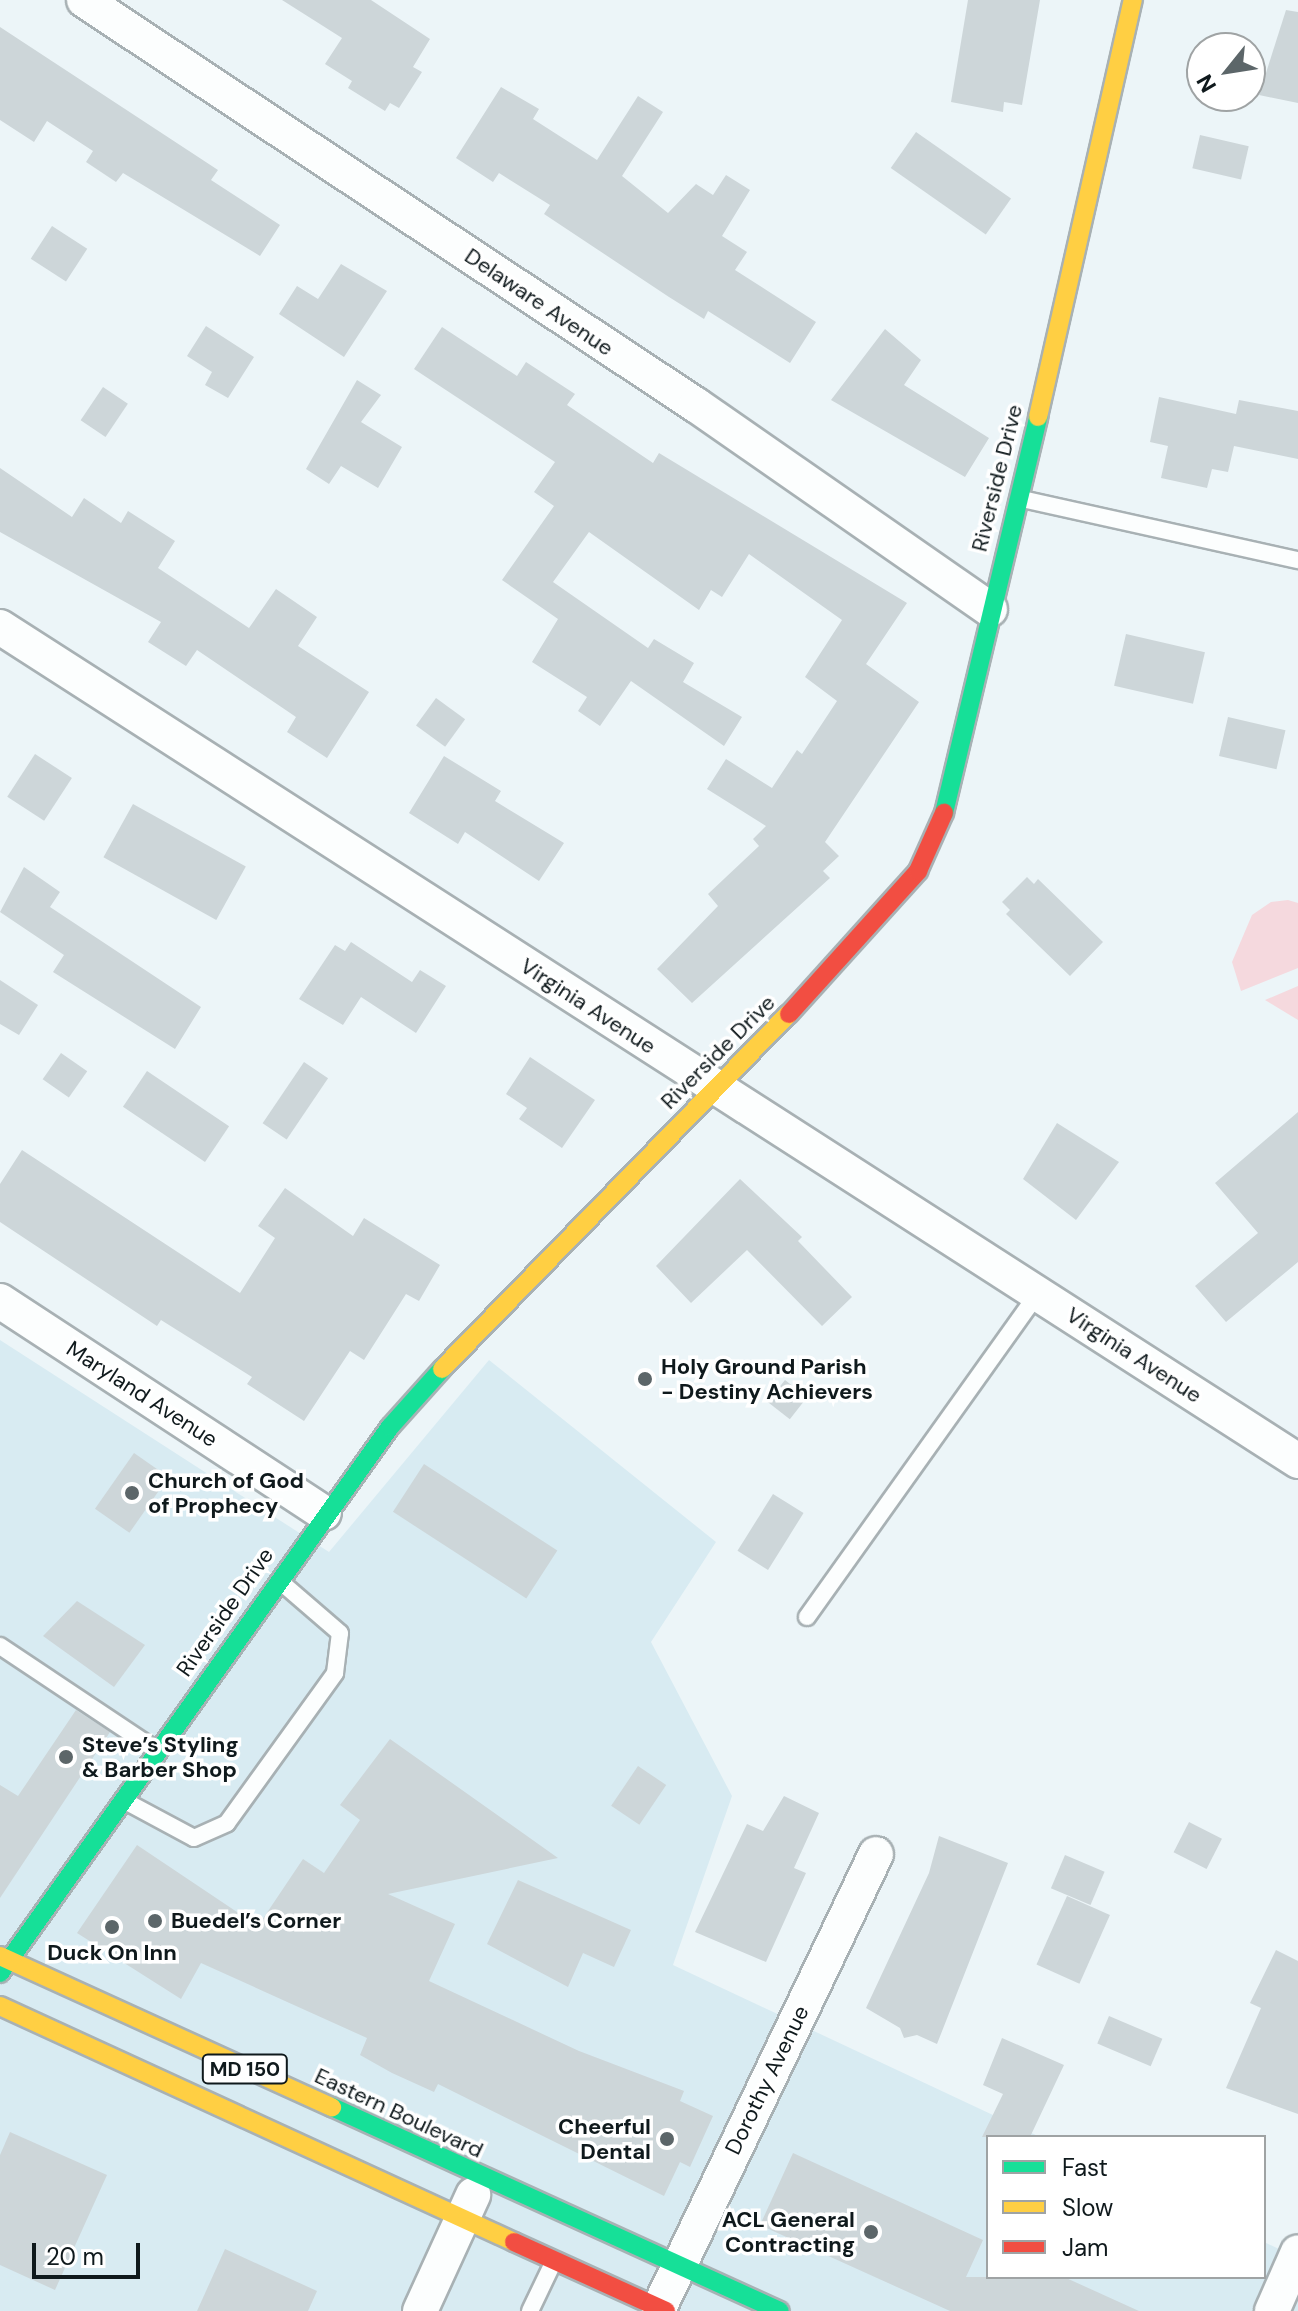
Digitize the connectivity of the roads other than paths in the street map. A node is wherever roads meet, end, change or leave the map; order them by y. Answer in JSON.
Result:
{"nodes":[{"id":1,"x":84,"y":0,"type":"edge"},
{"id":2,"x":1133,"y":0,"type":"edge"},
{"id":3,"x":1017,"y":498,"type":"junction"},
{"id":4,"x":1298,"y":560,"type":"edge"},
{"id":5,"x":990,"y":609,"type":"junction"},
{"id":6,"x":0,"y":627,"type":"edge"},
{"id":7,"x":717,"y":1089,"type":"junction"},
{"id":8,"x":1038,"y":1293,"type":"junction"},
{"id":9,"x":0,"y":1301,"type":"edge"},
{"id":10,"x":1298,"y":1461,"type":"edge"},
{"id":11,"x":324,"y":1513,"type":"junction"},
{"id":12,"x":278,"y":1579,"type":"junction"},
{"id":13,"x":807,"y":1617,"type":"dead end"},
{"id":14,"x":0,"y":1646,"type":"edge"},
{"id":15,"x":157,"y":1750,"type":"junction"},
{"id":16,"x":122,"y":1799,"type":"junction"},
{"id":17,"x":876,"y":1854,"type":"dead end"},
{"id":18,"x":3,"y":1963,"type":"edge"},
{"id":19,"x":0,"y":2006,"type":"edge"},
{"id":20,"x":481,"y":2177,"type":"junction"},
{"id":21,"x":463,"y":2218,"type":"junction"},
{"id":22,"x":1298,"y":2252,"type":"edge"},
{"id":23,"x":555,"y":2260,"type":"junction"},
{"id":24,"x":677,"y":2267,"type":"junction"},
{"id":25,"x":663,"y":2309,"type":"edge"},
{"id":26,"x":420,"y":2311,"type":"edge"},
{"id":27,"x":530,"y":2311,"type":"edge"},
{"id":28,"x":780,"y":2311,"type":"edge"},
{"id":29,"x":1272,"y":2311,"type":"edge"}],
"edges":[{"from":1,"to":5,"type":"street","name":"Delaware Avenue"},
{"from":2,"to":3,"type":"street","name":"Riverside Drive"},
{"from":3,"to":4,"type":"lane"},
{"from":3,"to":5,"type":"street","name":"Riverside Drive"},
{"from":5,"to":7,"type":"street","name":"Riverside Drive"},
{"from":6,"to":7,"type":"street","name":"Virginia Avenue"},
{"from":7,"to":8,"type":"street","name":"Virginia Avenue"},
{"from":7,"to":11,"type":"street","name":"Riverside Drive"},
{"from":8,"to":10,"type":"street","name":"Virginia Avenue"},
{"from":8,"to":13,"type":"lane"},
{"from":9,"to":11,"type":"street","name":"Maryland Avenue"},
{"from":11,"to":12,"type":"street","name":"Riverside Drive"},
{"from":12,"to":15,"type":"street","name":"Riverside Drive"},
{"from":12,"to":16,"type":"lane"},
{"from":14,"to":15,"type":"lane"},
{"from":15,"to":16,"type":"street","name":"Riverside Drive"},
{"from":16,"to":18,"type":"street","name":"Riverside Drive"},
{"from":17,"to":24,"type":"street","name":"Dorothy Avenue"},
{"from":18,"to":20,"type":"street","name":"Eastern Boulevard","number":"MD 150"},
{"from":19,"to":21,"type":"street","number":"MD 150"},
{"from":20,"to":21,"type":"street"},
{"from":20,"to":24,"type":"street","name":"Eastern Boulevard","number":"MD 150"},
{"from":21,"to":23,"type":"street","number":"MD 150"},
{"from":21,"to":26,"type":"street"},
{"from":22,"to":29,"type":"street"},
{"from":23,"to":25,"type":"street","number":"MD 150"},
{"from":23,"to":27,"type":"lane"},
{"from":24,"to":25,"type":"street","name":"Dorothy Avenue"},
{"from":24,"to":28,"type":"street","name":"Eastern Boulevard","number":"MD 150"}]}
